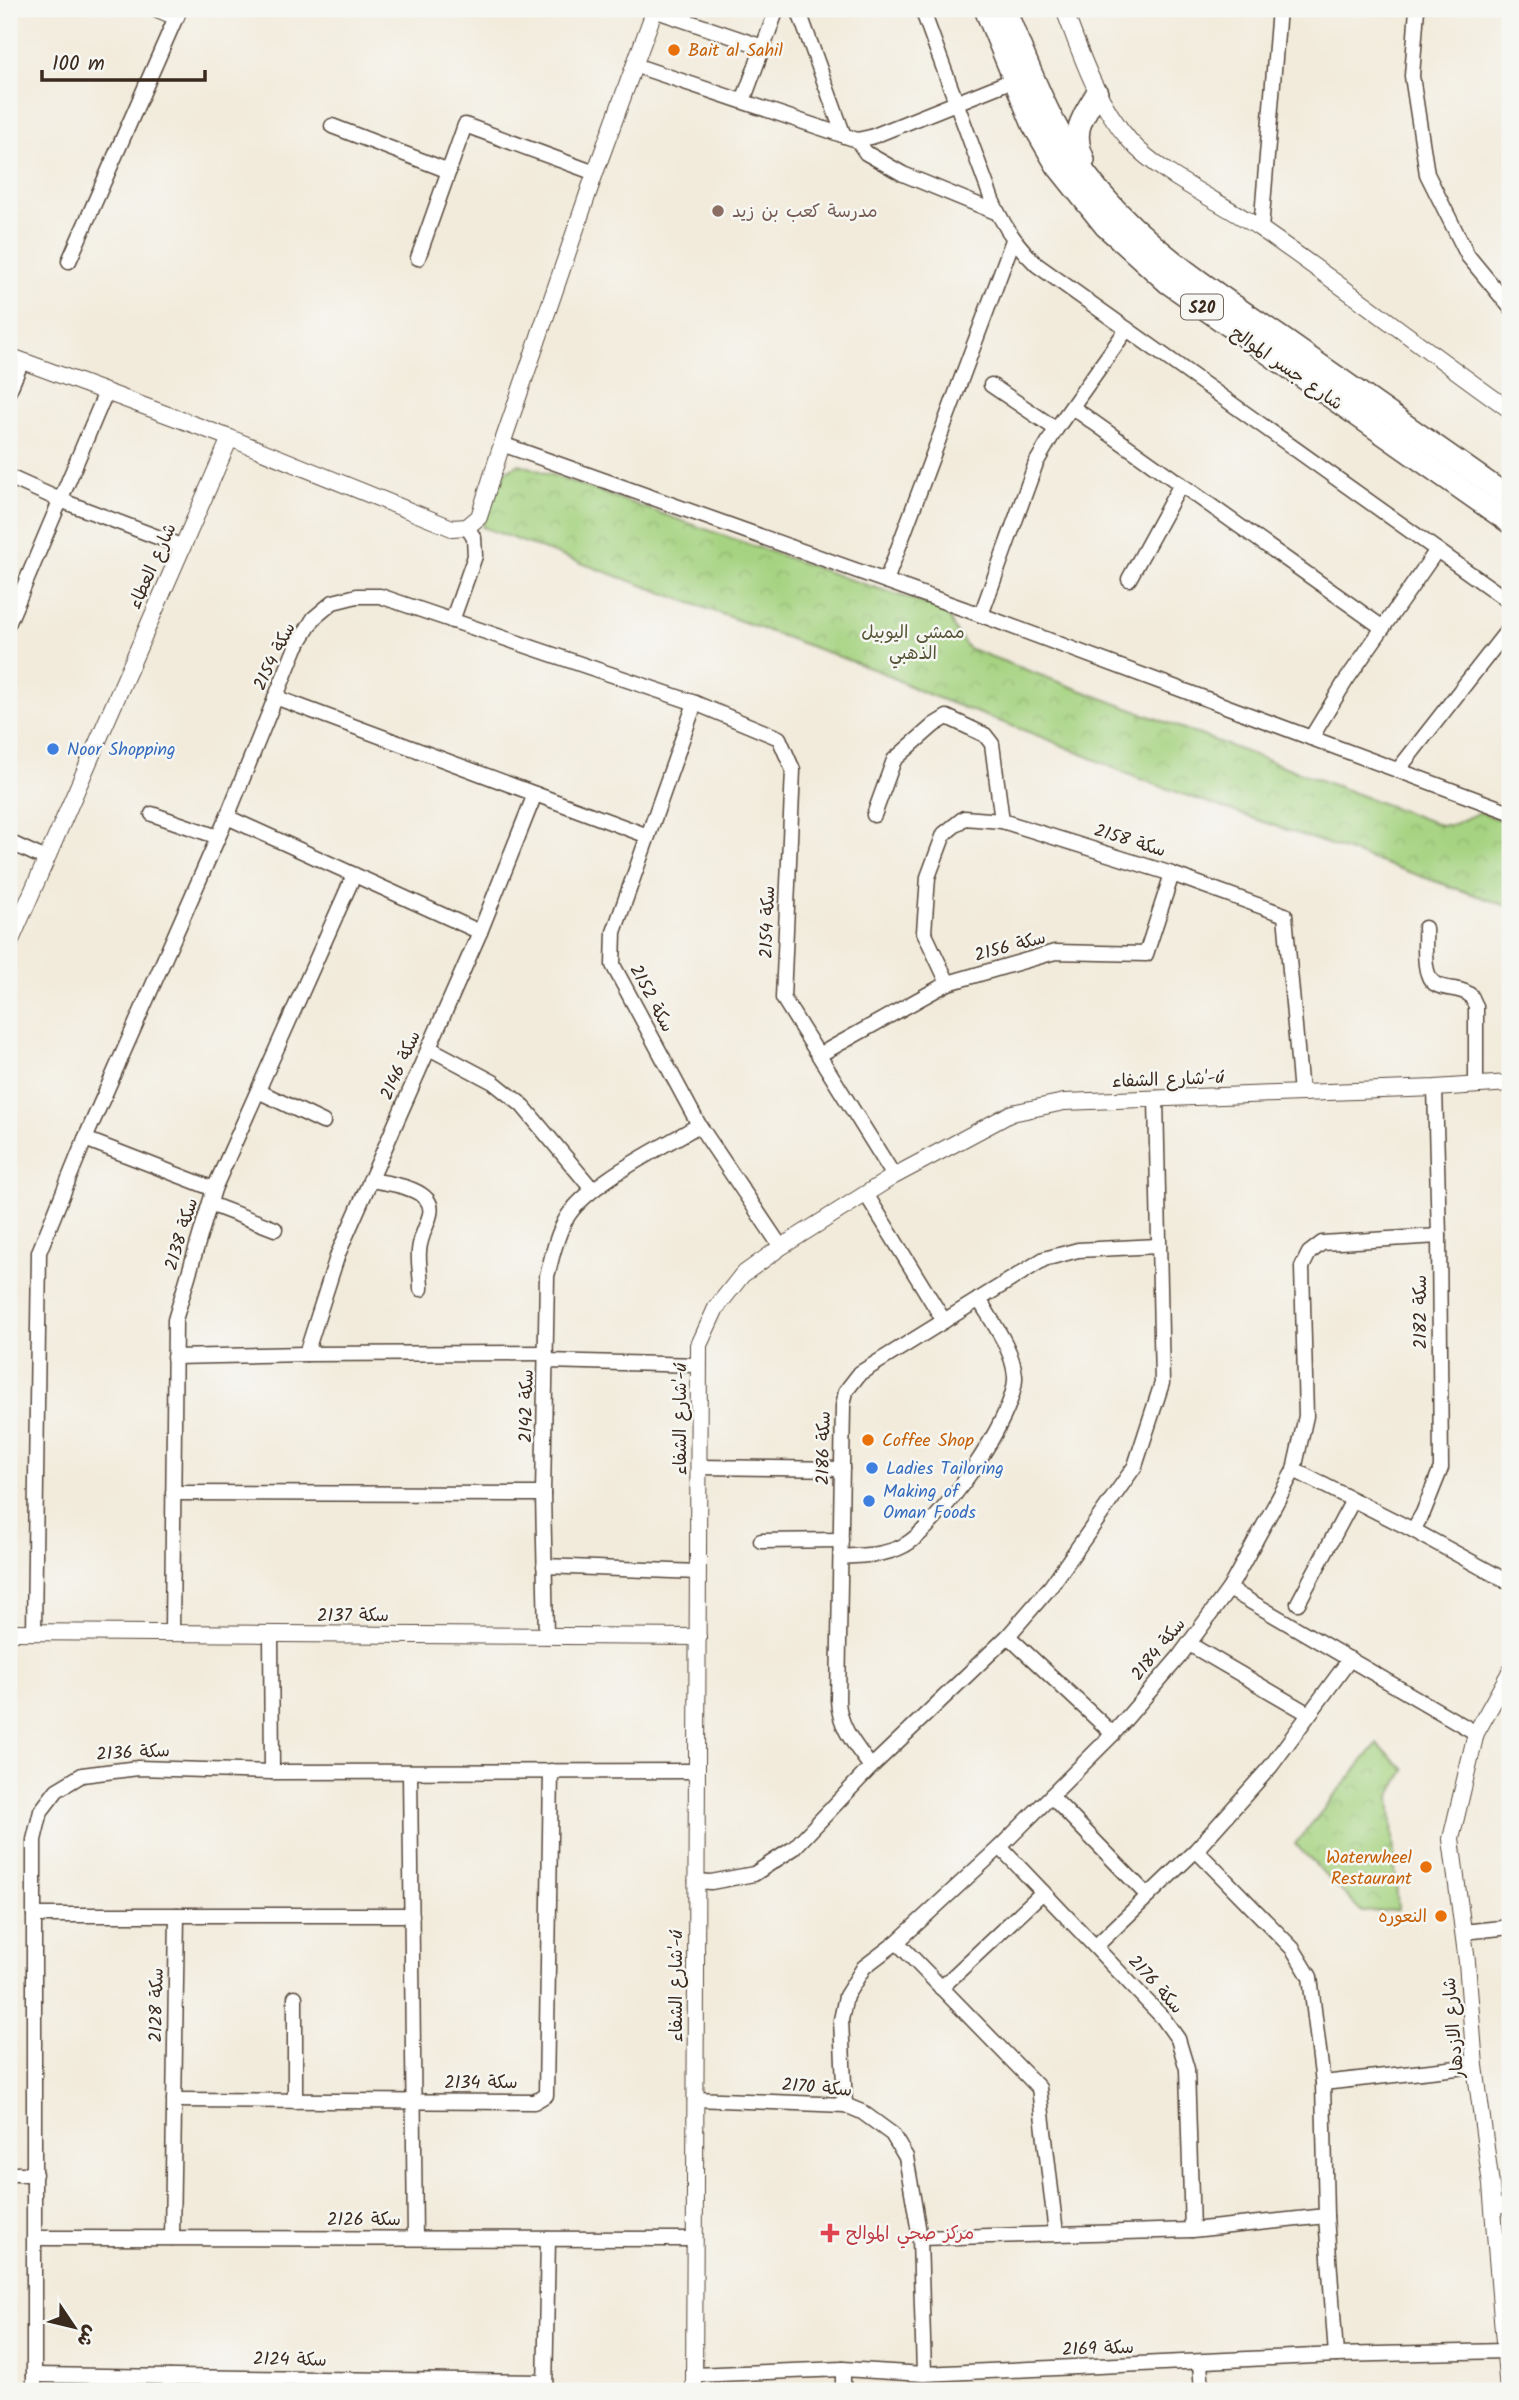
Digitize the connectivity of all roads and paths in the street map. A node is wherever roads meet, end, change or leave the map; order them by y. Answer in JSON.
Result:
{"nodes":[{"id":1,"x":157,"y":9,"type":"edge"},
{"id":2,"x":654,"y":9,"type":"edge"},
{"id":3,"x":777,"y":9,"type":"edge"},
{"id":4,"x":798,"y":9,"type":"edge"},
{"id":5,"x":922,"y":9,"type":"edge"},
{"id":6,"x":985,"y":9,"type":"edge"},
{"id":7,"x":1005,"y":9,"type":"edge"},
{"id":8,"x":1063,"y":9,"type":"edge"},
{"id":9,"x":1279,"y":9,"type":"edge"},
{"id":10,"x":1417,"y":9,"type":"edge"},
{"id":11,"x":177,"y":13,"type":"edge"},
{"id":12,"x":763,"y":47,"type":"junction"},
{"id":13,"x":634,"y":65,"type":"junction"},
{"id":14,"x":1013,"y":80,"type":"junction"},
{"id":15,"x":1097,"y":93,"type":"junction"},
{"id":16,"x":743,"y":102,"type":"junction"},
{"id":17,"x":956,"y":103,"type":"junction"},
{"id":18,"x":332,"y":126,"type":"dead end"},
{"id":19,"x":850,"y":138,"type":"junction"},
{"id":20,"x":449,"y":171,"type":"junction"},
{"id":21,"x":595,"y":173,"type":"junction"},
{"id":22,"x":1098,"y":190,"type":"junction"},
{"id":23,"x":998,"y":213,"type":"junction"},
{"id":24,"x":1261,"y":229,"type":"junction"},
{"id":25,"x":1013,"y":240,"type":"junction"},
{"id":26,"x":418,"y":258,"type":"dead end"},
{"id":27,"x":69,"y":261,"type":"dead end"},
{"id":28,"x":1510,"y":307,"type":"edge"},
{"id":29,"x":1127,"y":329,"type":"junction"},
{"id":30,"x":15,"y":358,"type":"edge"},
{"id":31,"x":991,"y":385,"type":"dead end"},
{"id":32,"x":9,"y":391,"type":"edge"},
{"id":33,"x":106,"y":392,"type":"junction"},
{"id":34,"x":1072,"y":407,"type":"junction"},
{"id":35,"x":1510,"y":410,"type":"edge"},
{"id":36,"x":1056,"y":429,"type":"junction"},
{"id":37,"x":230,"y":438,"type":"junction"},
{"id":38,"x":502,"y":444,"type":"junction"},
{"id":39,"x":9,"y":477,"type":"edge"},
{"id":40,"x":1181,"y":484,"type":"junction"},
{"id":41,"x":1510,"y":498,"type":"edge"},
{"id":42,"x":60,"y":500,"type":"junction"},
{"id":43,"x":1510,"y":523,"type":"edge"},
{"id":44,"x":467,"y":527,"type":"junction"},
{"id":45,"x":181,"y":546,"type":"junction"},
{"id":46,"x":1437,"y":550,"type":"junction"},
{"id":47,"x":1129,"y":579,"type":"dead end"},
{"id":48,"x":886,"y":581,"type":"junction"},
{"id":49,"x":1510,"y":602,"type":"edge"},
{"id":50,"x":981,"y":615,"type":"junction"},
{"id":51,"x":452,"y":621,"type":"junction"},
{"id":52,"x":9,"y":622,"type":"edge"},
{"id":53,"x":1510,"y":627,"type":"edge"},
{"id":54,"x":1383,"y":628,"type":"junction"},
{"id":55,"x":275,"y":697,"type":"junction"},
{"id":56,"x":695,"y":703,"type":"junction"},
{"id":57,"x":1311,"y":738,"type":"junction"},
{"id":58,"x":1398,"y":771,"type":"junction"},
{"id":59,"x":536,"y":794,"type":"junction"},
{"id":60,"x":1510,"y":812,"type":"edge"},
{"id":61,"x":152,"y":814,"type":"dead end"},
{"id":62,"x":874,"y":815,"type":"dead end"},
{"id":63,"x":226,"y":817,"type":"junction"},
{"id":64,"x":1002,"y":821,"type":"junction"},
{"id":65,"x":648,"y":836,"type":"junction"},
{"id":66,"x":218,"y":837,"type":"junction"},
{"id":67,"x":9,"y":842,"type":"edge"},
{"id":68,"x":46,"y":859,"type":"junction"},
{"id":69,"x":1172,"y":874,"type":"junction"},
{"id":70,"x":355,"y":875,"type":"junction"},
{"id":71,"x":1425,"y":928,"type":"dead end"},
{"id":72,"x":480,"y":932,"type":"junction"},
{"id":73,"x":9,"y":945,"type":"edge"},
{"id":74,"x":948,"y":983,"type":"junction"},
{"id":75,"x":429,"y":1048,"type":"junction"},
{"id":76,"x":818,"y":1055,"type":"junction"},
{"id":77,"x":1510,"y":1083,"type":"edge"},
{"id":78,"x":1476,"y":1085,"type":"junction"},
{"id":79,"x":1435,"y":1088,"type":"junction"},
{"id":80,"x":258,"y":1091,"type":"junction"},
{"id":81,"x":1301,"y":1093,"type":"junction"},
{"id":82,"x":1156,"y":1098,"type":"junction"},
{"id":83,"x":323,"y":1122,"type":"dead end"},
{"id":84,"x":699,"y":1125,"type":"junction"},
{"id":85,"x":85,"y":1139,"type":"junction"},
{"id":86,"x":894,"y":1176,"type":"junction"},
{"id":87,"x":370,"y":1180,"type":"junction"},
{"id":88,"x":215,"y":1189,"type":"junction"},
{"id":89,"x":592,"y":1189,"type":"junction"},
{"id":90,"x":866,"y":1194,"type":"junction"},
{"id":91,"x":210,"y":1204,"type":"junction"},
{"id":92,"x":275,"y":1229,"type":"dead end"},
{"id":93,"x":1439,"y":1236,"type":"junction"},
{"id":94,"x":1158,"y":1246,"type":"junction"},
{"id":95,"x":781,"y":1247,"type":"junction"},
{"id":96,"x":421,"y":1289,"type":"dead end"},
{"id":97,"x":979,"y":1299,"type":"junction"},
{"id":98,"x":944,"y":1321,"type":"junction"},
{"id":99,"x":306,"y":1354,"type":"junction"},
{"id":100,"x":174,"y":1357,"type":"junction"},
{"id":101,"x":546,"y":1357,"type":"junction"},
{"id":102,"x":699,"y":1365,"type":"junction"},
{"id":103,"x":699,"y":1467,"type":"junction"},
{"id":104,"x":842,"y":1469,"type":"junction"},
{"id":105,"x":1294,"y":1470,"type":"junction"},
{"id":106,"x":173,"y":1493,"type":"junction"},
{"id":107,"x":542,"y":1494,"type":"junction"},
{"id":108,"x":1353,"y":1500,"type":"junction"},
{"id":109,"x":1413,"y":1530,"type":"junction"},
{"id":110,"x":761,"y":1541,"type":"dead end"},
{"id":111,"x":841,"y":1541,"type":"junction"},
{"id":112,"x":841,"y":1557,"type":"junction"},
{"id":113,"x":544,"y":1566,"type":"junction"},
{"id":114,"x":698,"y":1572,"type":"junction"},
{"id":115,"x":1510,"y":1583,"type":"edge"},
{"id":116,"x":1229,"y":1589,"type":"junction"},
{"id":117,"x":1298,"y":1603,"type":"dead end"},
{"id":118,"x":9,"y":1632,"type":"edge"},
{"id":119,"x":34,"y":1632,"type":"junction"},
{"id":120,"x":172,"y":1633,"type":"junction"},
{"id":121,"x":271,"y":1634,"type":"junction"},
{"id":122,"x":546,"y":1636,"type":"junction"},
{"id":123,"x":1008,"y":1636,"type":"junction"},
{"id":124,"x":698,"y":1637,"type":"junction"},
{"id":125,"x":1189,"y":1644,"type":"junction"},
{"id":126,"x":1350,"y":1659,"type":"junction"},
{"id":127,"x":1510,"y":1672,"type":"edge"},
{"id":128,"x":1309,"y":1714,"type":"junction"},
{"id":129,"x":1476,"y":1733,"type":"junction"},
{"id":130,"x":1113,"y":1734,"type":"junction"},
{"id":131,"x":871,"y":1767,"type":"junction"},
{"id":132,"x":551,"y":1771,"type":"junction"},
{"id":133,"x":697,"y":1771,"type":"junction"},
{"id":134,"x":272,"y":1772,"type":"junction"},
{"id":135,"x":410,"y":1772,"type":"junction"},
{"id":136,"x":1051,"y":1796,"type":"junction"},
{"id":137,"x":1000,"y":1847,"type":"junction"},
{"id":138,"x":1196,"y":1850,"type":"junction"},
{"id":139,"x":696,"y":1881,"type":"junction"},
{"id":140,"x":1043,"y":1892,"type":"junction"},
{"id":141,"x":1148,"y":1896,"type":"junction"},
{"id":142,"x":34,"y":1915,"type":"junction"},
{"id":143,"x":177,"y":1915,"type":"junction"},
{"id":144,"x":412,"y":1915,"type":"junction"},
{"id":145,"x":1510,"y":1927,"type":"edge"},
{"id":146,"x":1463,"y":1932,"type":"junction"},
{"id":147,"x":897,"y":1942,"type":"junction"},
{"id":148,"x":1096,"y":1946,"type":"junction"},
{"id":149,"x":941,"y":1988,"type":"junction"},
{"id":150,"x":295,"y":1997,"type":"dead end"},
{"id":151,"x":1475,"y":2066,"type":"junction"},
{"id":152,"x":1323,"y":2083,"type":"junction"},
{"id":153,"x":695,"y":2099,"type":"junction"},
{"id":154,"x":174,"y":2100,"type":"junction"},
{"id":155,"x":295,"y":2101,"type":"junction"},
{"id":156,"x":414,"y":2101,"type":"junction"},
{"id":157,"x":845,"y":2105,"type":"junction"},
{"id":158,"x":9,"y":2174,"type":"edge"},
{"id":159,"x":34,"y":2174,"type":"junction"},
{"id":160,"x":1510,"y":2205,"type":"edge"},
{"id":161,"x":1493,"y":2207,"type":"junction"},
{"id":162,"x":1326,"y":2217,"type":"junction"},
{"id":163,"x":1192,"y":2230,"type":"junction"},
{"id":164,"x":1056,"y":2233,"type":"junction"},
{"id":165,"x":34,"y":2238,"type":"junction"},
{"id":166,"x":172,"y":2238,"type":"junction"},
{"id":167,"x":415,"y":2238,"type":"junction"},
{"id":168,"x":920,"y":2238,"type":"junction"},
{"id":169,"x":548,"y":2239,"type":"junction"},
{"id":170,"x":694,"y":2239,"type":"junction"},
{"id":171,"x":1506,"y":2332,"type":"edge"},
{"id":172,"x":1504,"y":2351,"type":"junction"},
{"id":173,"x":1336,"y":2355,"type":"junction"},
{"id":174,"x":1200,"y":2363,"type":"junction"},
{"id":175,"x":843,"y":2369,"type":"junction"},
{"id":176,"x":924,"y":2374,"type":"junction"},
{"id":177,"x":34,"y":2375,"type":"junction"},
{"id":178,"x":694,"y":2383,"type":"edge"},
{"id":179,"x":170,"y":2384,"type":"edge"},
{"id":180,"x":545,"y":2386,"type":"edge"},
{"id":181,"x":34,"y":2391,"type":"edge"},
{"id":182,"x":843,"y":2391,"type":"edge"},
{"id":183,"x":1202,"y":2391,"type":"edge"},
{"id":184,"x":1508,"y":2391,"type":"edge"}],
"edges":[{"from":1,"to":11,"type":"street"},
{"from":2,"to":12,"type":"street"},
{"from":2,"to":13,"type":"street"},
{"from":3,"to":12,"type":"street"},
{"from":4,"to":19,"type":"street"},
{"from":5,"to":17,"type":"street"},
{"from":6,"to":14,"type":"main road","name":"شارع جسر الموالح","number":"S20"},
{"from":7,"to":22,"type":"main road","name":"شارع جسر الموالح","number":"S20"},
{"from":8,"to":15,"type":"street"},
{"from":9,"to":24,"type":"street"},
{"from":10,"to":28,"type":"street"},
{"from":11,"to":27,"type":"street"},
{"from":12,"to":16,"type":"street"},
{"from":13,"to":16,"type":"street"},
{"from":13,"to":21,"type":"street"},
{"from":14,"to":17,"type":"street"},
{"from":14,"to":43,"type":"main road","name":"شارع جسر الموالح","number":"S20"},
{"from":15,"to":22,"type":"main road"},
{"from":15,"to":24,"type":"street"},
{"from":16,"to":19,"type":"street"},
{"from":17,"to":19,"type":"street"},
{"from":17,"to":23,"type":"street"},
{"from":18,"to":20,"type":"street"},
{"from":19,"to":23,"type":"street"},
{"from":20,"to":21,"type":"street"},
{"from":20,"to":26,"type":"street"},
{"from":21,"to":38,"type":"street"},
{"from":22,"to":41,"type":"main road","name":"شارع جسر الموالح","number":"S20"},
{"from":23,"to":25,"type":"street"},
{"from":24,"to":35,"type":"street"},
{"from":25,"to":29,"type":"street"},
{"from":25,"to":48,"type":"street"},
{"from":29,"to":34,"type":"street"},
{"from":29,"to":46,"type":"street"},
{"from":30,"to":32,"type":"street"},
{"from":30,"to":33,"type":"street"},
{"from":31,"to":36,"type":"street"},
{"from":33,"to":37,"type":"street"},
{"from":33,"to":42,"type":"street"},
{"from":34,"to":36,"type":"street"},
{"from":34,"to":40,"type":"street"},
{"from":36,"to":50,"type":"street"},
{"from":37,"to":44,"type":"street"},
{"from":37,"to":45,"type":"street","name":"شارع العطاء"},
{"from":38,"to":44,"type":"street"},
{"from":38,"to":48,"type":"street"},
{"from":39,"to":42,"type":"street"},
{"from":40,"to":47,"type":"street"},
{"from":40,"to":54,"type":"street"},
{"from":42,"to":45,"type":"street"},
{"from":42,"to":52,"type":"street"},
{"from":44,"to":51,"type":"street"},
{"from":45,"to":68,"type":"street","name":"شارع العطاء"},
{"from":46,"to":49,"type":"street"},
{"from":46,"to":54,"type":"street"},
{"from":48,"to":50,"type":"street"},
{"from":50,"to":57,"type":"street"},
{"from":51,"to":55,"type":"street","name":"سكة 2154"},
{"from":51,"to":56,"type":"street","name":"سكة 2154"},
{"from":53,"to":58,"type":"street"},
{"from":54,"to":57,"type":"street"},
{"from":55,"to":59,"type":"street"},
{"from":55,"to":63,"type":"street","name":"سكة 2154"},
{"from":56,"to":65,"type":"street","name":"سكة 2152"},
{"from":56,"to":76,"type":"street","name":"سكة 2154"},
{"from":57,"to":58,"type":"street"},
{"from":58,"to":60,"type":"street"},
{"from":59,"to":65,"type":"street"},
{"from":59,"to":72,"type":"street","name":"سكة 2146"},
{"from":61,"to":66,"type":"street"},
{"from":62,"to":64,"type":"street"},
{"from":63,"to":66,"type":"street","name":"سكة 2154"},
{"from":63,"to":70,"type":"street"},
{"from":64,"to":69,"type":"street","name":"سكة 2158"},
{"from":64,"to":74,"type":"street","name":"سكة 2158"},
{"from":65,"to":84,"type":"street","name":"سكة 2152"},
{"from":66,"to":85,"type":"street","name":"سكة 2154"},
{"from":67,"to":68,"type":"street"},
{"from":68,"to":73,"type":"street","name":"شارع العطاء"},
{"from":69,"to":74,"type":"street","name":"سكة 2156"},
{"from":69,"to":81,"type":"street","name":"سكة 2158"},
{"from":70,"to":72,"type":"street"},
{"from":70,"to":80,"type":"street","name":"سكة 2138"},
{"from":71,"to":78,"type":"street"},
{"from":72,"to":75,"type":"street","name":"سكة 2146"},
{"from":74,"to":76,"type":"street","name":"سكة 2156"},
{"from":75,"to":87,"type":"street","name":"سكة 2146"},
{"from":75,"to":89,"type":"street"},
{"from":76,"to":86,"type":"street","name":"سكة 2154"},
{"from":77,"to":78,"type":"street","name":"شارع الشفاء'-ú"},
{"from":78,"to":79,"type":"street","name":"شارع الشفاء'-ú"},
{"from":79,"to":81,"type":"street","name":"شارع الشفاء'-ú"},
{"from":79,"to":93,"type":"street","name":"سكة 2182"},
{"from":80,"to":83,"type":"street"},
{"from":80,"to":88,"type":"street","name":"سكة 2138"},
{"from":81,"to":82,"type":"street","name":"شارع الشفاء'-ú"},
{"from":82,"to":86,"type":"street","name":"شارع الشفاء'-ú"},
{"from":82,"to":94,"type":"street"},
{"from":84,"to":89,"type":"street","name":"سكة 2142"},
{"from":84,"to":95,"type":"street","name":"سكة 2152"},
{"from":85,"to":88,"type":"street"},
{"from":85,"to":119,"type":"street","name":"سكة 2154"},
{"from":86,"to":90,"type":"street","name":"شارع الشفاء'-ú"},
{"from":87,"to":96,"type":"street"},
{"from":87,"to":99,"type":"street","name":"سكة 2146"},
{"from":88,"to":91,"type":"street","name":"سكة 2138"},
{"from":89,"to":101,"type":"street","name":"سكة 2142"},
{"from":90,"to":95,"type":"street","name":"شارع الشفاء'-ú"},
{"from":90,"to":98,"type":"street"},
{"from":91,"to":92,"type":"street"},
{"from":91,"to":100,"type":"street","name":"سكة 2138"},
{"from":93,"to":105,"type":"street","name":"سكة 2184"},
{"from":93,"to":109,"type":"street","name":"سكة 2182"},
{"from":94,"to":97,"type":"street","name":"سكة 2186"},
{"from":94,"to":123,"type":"street"},
{"from":95,"to":102,"type":"street","name":"شارع الشفاء'-ú"},
{"from":97,"to":98,"type":"street","name":"سكة 2186"},
{"from":97,"to":112,"type":"street"},
{"from":98,"to":104,"type":"street","name":"سكة 2186"},
{"from":99,"to":100,"type":"street"},
{"from":99,"to":101,"type":"street"},
{"from":100,"to":106,"type":"street","name":"سكة 2138"},
{"from":101,"to":102,"type":"street"},
{"from":101,"to":107,"type":"street","name":"سكة 2142"},
{"from":102,"to":103,"type":"street","name":"شارع الشفاء'-ú"},
{"from":103,"to":104,"type":"street"},
{"from":103,"to":114,"type":"street","name":"شارع الشفاء'-ú"},
{"from":104,"to":111,"type":"street","name":"سكة 2186"},
{"from":105,"to":108,"type":"street"},
{"from":105,"to":116,"type":"street","name":"سكة 2184"},
{"from":106,"to":107,"type":"street"},
{"from":106,"to":120,"type":"street","name":"سكة 2138"},
{"from":107,"to":113,"type":"street","name":"سكة 2142"},
{"from":108,"to":109,"type":"street"},
{"from":108,"to":117,"type":"street"},
{"from":109,"to":115,"type":"street"},
{"from":110,"to":111,"type":"street"},
{"from":111,"to":112,"type":"street","name":"سكة 2186"},
{"from":112,"to":131,"type":"street","name":"سكة 2186"},
{"from":113,"to":114,"type":"street"},
{"from":113,"to":122,"type":"street","name":"سكة 2142"},
{"from":114,"to":124,"type":"street","name":"شارع الشفاء'-ú"},
{"from":116,"to":125,"type":"street","name":"سكة 2184"},
{"from":116,"to":126,"type":"street"},
{"from":118,"to":119,"type":"street","name":"سكة 2137"},
{"from":119,"to":120,"type":"street","name":"سكة 2137"},
{"from":120,"to":121,"type":"street","name":"سكة 2137"},
{"from":121,"to":122,"type":"street","name":"سكة 2137"},
{"from":121,"to":134,"type":"street"},
{"from":122,"to":124,"type":"street","name":"سكة 2137"},
{"from":123,"to":130,"type":"street"},
{"from":123,"to":131,"type":"street"},
{"from":124,"to":133,"type":"street","name":"شارع الشفاء'-ú"},
{"from":125,"to":128,"type":"street"},
{"from":125,"to":130,"type":"street","name":"سكة 2184"},
{"from":126,"to":128,"type":"street"},
{"from":126,"to":129,"type":"street"},
{"from":127,"to":129,"type":"street","name":"شارع الازدهار"},
{"from":128,"to":138,"type":"street"},
{"from":129,"to":146,"type":"street","name":"شارع الازدهار"},
{"from":130,"to":136,"type":"street","name":"سكة 2184"},
{"from":131,"to":139,"type":"street"},
{"from":132,"to":133,"type":"street","name":"سكة 2136"},
{"from":132,"to":135,"type":"street","name":"سكة 2136"},
{"from":132,"to":156,"type":"street","name":"سكة 2134"},
{"from":133,"to":139,"type":"street","name":"شارع الشفاء'-ú"},
{"from":134,"to":135,"type":"street","name":"سكة 2136"},
{"from":134,"to":142,"type":"street","name":"سكة 2136"},
{"from":135,"to":144,"type":"street"},
{"from":136,"to":137,"type":"street","name":"سكة 2184"},
{"from":136,"to":141,"type":"street"},
{"from":137,"to":140,"type":"street","name":"سكة 2176"},
{"from":137,"to":147,"type":"street","name":"سكة 2184"},
{"from":138,"to":141,"type":"street"},
{"from":138,"to":152,"type":"street"},
{"from":139,"to":153,"type":"street","name":"شارع الشفاء'-ú"},
{"from":140,"to":148,"type":"street","name":"سكة 2176"},
{"from":140,"to":149,"type":"street"},
{"from":141,"to":148,"type":"street"},
{"from":142,"to":143,"type":"street"},
{"from":142,"to":159,"type":"street","name":"سكة 2136"},
{"from":143,"to":144,"type":"street"},
{"from":143,"to":154,"type":"street","name":"سكة 2128"},
{"from":144,"to":156,"type":"street"},
{"from":145,"to":146,"type":"street"},
{"from":146,"to":151,"type":"street","name":"شارع الازدهار"},
{"from":147,"to":149,"type":"street"},
{"from":147,"to":157,"type":"street","name":"سكة 2184"},
{"from":148,"to":163,"type":"street","name":"سكة 2176"},
{"from":149,"to":164,"type":"street"},
{"from":150,"to":155,"type":"street"},
{"from":151,"to":152,"type":"street"},
{"from":151,"to":161,"type":"street","name":"شارع الازدهار"},
{"from":152,"to":162,"type":"street"},
{"from":153,"to":157,"type":"street","name":"سكة 2170"},
{"from":153,"to":170,"type":"street","name":"شارع الشفاء'-ú"},
{"from":154,"to":155,"type":"street","name":"سكة 2134"},
{"from":154,"to":166,"type":"street","name":"سكة 2128"},
{"from":155,"to":156,"type":"street","name":"سكة 2134"},
{"from":156,"to":167,"type":"street"},
{"from":157,"to":168,"type":"street","name":"سكة 2170"},
{"from":158,"to":159,"type":"street"},
{"from":159,"to":165,"type":"street","name":"سكة 2136"},
{"from":160,"to":161,"type":"street"},
{"from":161,"to":171,"type":"street","name":"شارع الازدهار"},
{"from":162,"to":163,"type":"street"},
{"from":162,"to":173,"type":"street"},
{"from":163,"to":164,"type":"street"},
{"from":164,"to":168,"type":"street"},
{"from":165,"to":166,"type":"street","name":"سكة 2126"},
{"from":165,"to":177,"type":"street","name":"سكة 2136"},
{"from":166,"to":167,"type":"street","name":"سكة 2126"},
{"from":167,"to":169,"type":"street","name":"سكة 2126"},
{"from":168,"to":176,"type":"street","name":"سكة 2170"},
{"from":169,"to":170,"type":"street","name":"سكة 2126"},
{"from":169,"to":180,"type":"street"},
{"from":170,"to":178,"type":"street","name":"شارع الشفاء'-ú"},
{"from":171,"to":172,"type":"street","name":"شارع الازدهار"},
{"from":172,"to":173,"type":"street","name":"سكة 2169"},
{"from":172,"to":184,"type":"street","name":"شارع الازدهار"},
{"from":173,"to":174,"type":"street","name":"سكة 2169"},
{"from":174,"to":176,"type":"street","name":"سكة 2169"},
{"from":174,"to":183,"type":"street"},
{"from":175,"to":176,"type":"street","name":"سكة 2169"},
{"from":175,"to":178,"type":"street","name":"سكة 2169"},
{"from":175,"to":182,"type":"street"},
{"from":177,"to":179,"type":"street","name":"سكة 2124"},
{"from":177,"to":181,"type":"street","name":"سكة 2136"},
{"from":179,"to":180,"type":"street","name":"سكة 2124"}]}
